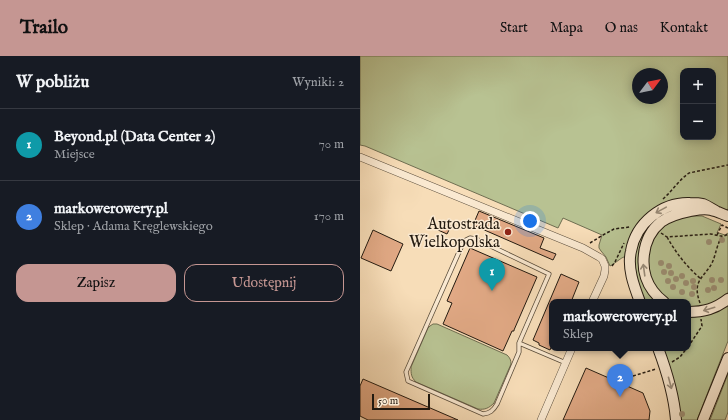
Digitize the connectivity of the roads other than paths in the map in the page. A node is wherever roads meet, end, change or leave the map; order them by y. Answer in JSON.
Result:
{"nodes":[{"id":1,"x":360,"y":157,"type":"edge"},
{"id":2,"x":716,"y":211,"type":"junction"},
{"id":3,"x":728,"y":216,"type":"edge"},
{"id":4,"x":593,"y":299,"type":"edge"},
{"id":5,"x":639,"y":299,"type":"edge"},
{"id":6,"x":661,"y":299,"type":"edge"},
{"id":7,"x":728,"y":299,"type":"edge"},
{"id":8,"x":691,"y":312,"type":"edge"},
{"id":9,"x":519,"y":343,"type":"junction"},
{"id":10,"x":571,"y":351,"type":"edge"},
{"id":11,"x":659,"y":351,"type":"edge"},
{"id":12,"x":728,"y":358,"type":"edge"},
{"id":13,"x":566,"y":363,"type":"junction"},
{"id":14,"x":541,"y":420,"type":"edge"},
{"id":15,"x":676,"y":420,"type":"edge"},
{"id":16,"x":703,"y":420,"type":"edge"}],
"edges":[{"from":1,"to":4,"type":"street"},
{"from":2,"to":3,"type":"main road"},
{"from":2,"to":5,"type":"main road","one_way":true},
{"from":6,"to":2,"type":"main road","one_way":true},
{"from":7,"to":8,"type":"main road","one_way":true},
{"from":9,"to":9,"type":"lane"},
{"from":9,"to":13,"type":"lane"},
{"from":10,"to":13,"type":"street"},
{"from":11,"to":15,"type":"main road","one_way":true},
{"from":12,"to":16,"type":"main road"},
{"from":13,"to":14,"type":"street"}]}
